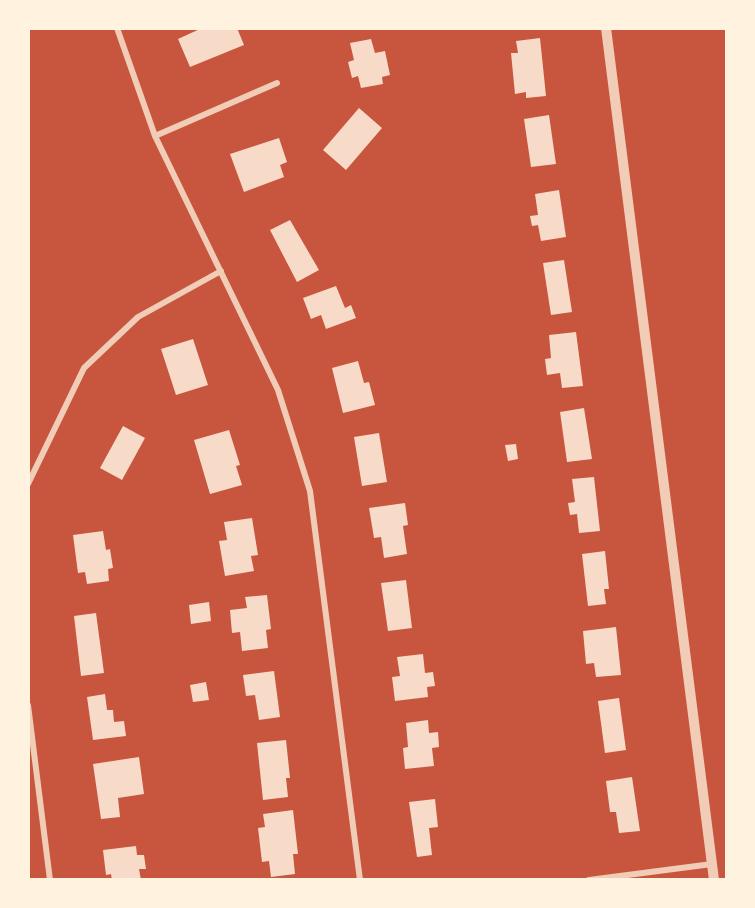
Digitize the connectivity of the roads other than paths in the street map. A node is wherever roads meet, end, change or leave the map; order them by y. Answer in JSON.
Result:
{"nodes":[{"id":1,"x":117,"y":28,"type":"edge"},
{"id":2,"x":606,"y":28,"type":"edge"},
{"id":3,"x":277,"y":84,"type":"dead end"},
{"id":4,"x":155,"y":136,"type":"junction"},
{"id":5,"x":220,"y":271,"type":"junction"},
{"id":6,"x":28,"y":484,"type":"edge"},
{"id":7,"x":28,"y":705,"type":"edge"},
{"id":8,"x":712,"y":864,"type":"junction"},
{"id":9,"x":50,"y":879,"type":"edge"},
{"id":10,"x":360,"y":879,"type":"edge"},
{"id":11,"x":589,"y":879,"type":"edge"},
{"id":12,"x":714,"y":879,"type":"edge"}],
"edges":[{"from":1,"to":4,"type":"street"},
{"from":2,"to":8,"type":"street"},
{"from":3,"to":4,"type":"street"},
{"from":4,"to":5,"type":"street"},
{"from":5,"to":6,"type":"street"},
{"from":5,"to":10,"type":"street"},
{"from":7,"to":9,"type":"street"},
{"from":8,"to":11,"type":"street"},
{"from":8,"to":12,"type":"street"}]}
